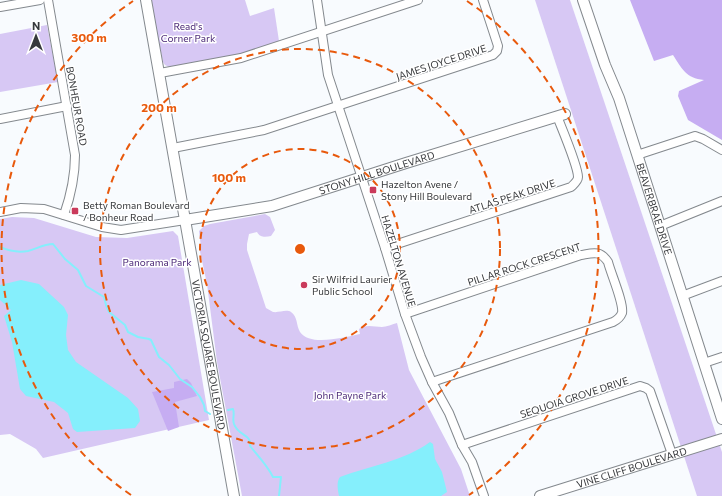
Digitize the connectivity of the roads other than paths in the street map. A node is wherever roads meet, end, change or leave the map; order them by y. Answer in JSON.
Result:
{"nodes":[{"id":1,"x":40,"y":0,"type":"edge"},
{"id":2,"x":48,"y":0,"type":"edge"},
{"id":3,"x":146,"y":0,"type":"edge"},
{"id":4,"x":317,"y":0,"type":"edge"},
{"id":5,"x":418,"y":0,"type":"edge"},
{"id":6,"x":484,"y":0,"type":"edge"},
{"id":7,"x":583,"y":0,"type":"edge"},
{"id":8,"x":403,"y":2,"type":"edge"},
{"id":9,"x":0,"y":7,"type":"edge"},
{"id":10,"x":322,"y":32,"type":"junction"},
{"id":11,"x":160,"y":73,"type":"junction"},
{"id":12,"x":67,"y":106,"type":"junction"},
{"id":13,"x":338,"y":106,"type":"junction"},
{"id":14,"x":561,"y":115,"type":"joint"},
{"id":15,"x":0,"y":119,"type":"edge"},
{"id":16,"x":173,"y":148,"type":"junction"},
{"id":17,"x":722,"y":150,"type":"edge"},
{"id":18,"x":637,"y":155,"type":"junction"},
{"id":19,"x":362,"y":177,"type":"junction"},
{"id":20,"x":722,"y":201,"type":"edge"},
{"id":21,"x":0,"y":212,"type":"edge"},
{"id":22,"x":64,"y":214,"type":"junction"},
{"id":23,"x":185,"y":220,"type":"junction"},
{"id":24,"x":660,"y":226,"type":"junction"},
{"id":25,"x":386,"y":248,"type":"junction"},
{"id":26,"x":722,"y":281,"type":"edge"},
{"id":27,"x":682,"y":296,"type":"junction"},
{"id":28,"x":405,"y":314,"type":"junction"},
{"id":29,"x":722,"y":358,"type":"edge"},
{"id":30,"x":704,"y":363,"type":"junction"},
{"id":31,"x":432,"y":382,"type":"junction"},
{"id":32,"x":722,"y":419,"type":"edge"},
{"id":33,"x":722,"y":439,"type":"edge"},
{"id":34,"x":462,"y":445,"type":"junction"},
{"id":35,"x":672,"y":454,"type":"junction"},
{"id":36,"x":234,"y":496,"type":"edge"},
{"id":37,"x":484,"y":496,"type":"edge"},
{"id":38,"x":540,"y":496,"type":"edge"}],
"edges":[{"from":1,"to":9,"type":"street"},
{"from":2,"to":12,"type":"street","name":"BONHEUR ROAD"},
{"from":3,"to":11,"type":"street","name":"VICTORIA SQUARE BOULEVARD"},
{"from":4,"to":10,"type":"street","name":"HAZELTON AVENUE"},
{"from":5,"to":8,"type":"street"},
{"from":6,"to":13,"type":"street","name":"JAMES JOYCE DRIVE"},
{"from":7,"to":18,"type":"street","name":"BEAVERBRAE DRIVE"},
{"from":8,"to":10,"type":"street"},
{"from":10,"to":11,"type":"street"},
{"from":10,"to":13,"type":"street","name":"HAZELTON AVENUE"},
{"from":11,"to":16,"type":"street","name":"VICTORIA SQUARE BOULEVARD"},
{"from":12,"to":15,"type":"street"},
{"from":12,"to":22,"type":"street","name":"BONHEUR ROAD"},
{"from":13,"to":16,"type":"street","name":"JAMES JOYCE DRIVE"},
{"from":13,"to":19,"type":"street","name":"HAZELTON AVENUE"},
{"from":14,"to":19,"type":"street","name":"STONY HILL BOULEVARD"},
{"from":14,"to":25,"type":"street","name":"ATLAS PEAK DRIVE"},
{"from":16,"to":23,"type":"street","name":"VICTORIA SQUARE BOULEVARD"},
{"from":17,"to":18,"type":"street"},
{"from":18,"to":24,"type":"street","name":"BEAVERBRAE DRIVE"},
{"from":19,"to":23,"type":"street","name":"STONY HILL BOULEVARD"},
{"from":19,"to":25,"type":"street","name":"HAZELTON AVENUE"},
{"from":20,"to":24,"type":"street"},
{"from":21,"to":22,"type":"street"},
{"from":22,"to":23,"type":"street"},
{"from":23,"to":36,"type":"street","name":"VICTORIA SQUARE BOULEVARD"},
{"from":24,"to":27,"type":"street","name":"BEAVERBRAE DRIVE"},
{"from":25,"to":28,"type":"street","name":"HAZELTON AVENUE"},
{"from":26,"to":27,"type":"street"},
{"from":27,"to":30,"type":"street","name":"BEAVERBRAE DRIVE"},
{"from":28,"to":31,"type":"street","name":"HAZELTON AVENUE"},
{"from":28,"to":31,"type":"street","name":"PILLAR ROCK CRESCENT"},
{"from":29,"to":30,"type":"street"},
{"from":30,"to":32,"type":"street","name":"BEAVERBRAE DRIVE"},
{"from":31,"to":34,"type":"street","name":"HAZELTON AVENUE"},
{"from":33,"to":35,"type":"street","name":"VINE CLIFF BOULEVARD"},
{"from":34,"to":35,"type":"street","name":"SEQUOIA GROVE DRIVE"},
{"from":34,"to":37,"type":"street","name":"HAZELTON AVENUE"},
{"from":35,"to":38,"type":"street","name":"VINE CLIFF BOULEVARD"}]}
